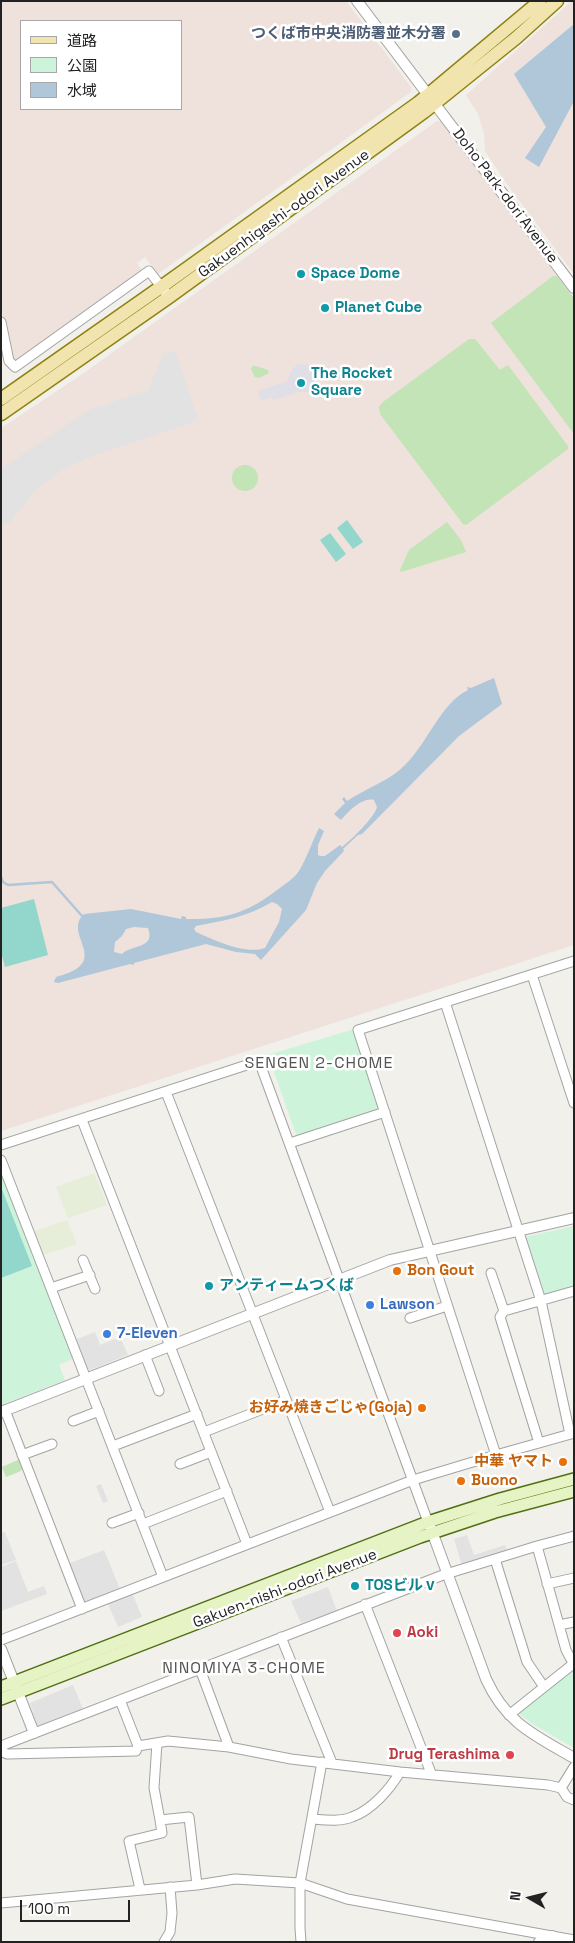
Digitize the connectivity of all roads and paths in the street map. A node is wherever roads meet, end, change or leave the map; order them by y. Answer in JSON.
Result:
{"nodes":[{"id":1,"x":357,"y":1,"type":"edge"},
{"id":2,"x":540,"y":1,"type":"edge"},
{"id":3,"x":556,"y":1,"type":"edge"},
{"id":4,"x":432,"y":99,"type":"junction"},
{"id":5,"x":574,"y":288,"type":"edge"},
{"id":6,"x":165,"y":292,"type":"junction"},
{"id":7,"x":1,"y":322,"type":"edge"},
{"id":8,"x":5,"y":363,"type":"edge"},
{"id":9,"x":1,"y":399,"type":"edge"},
{"id":10,"x":1,"y":414,"type":"edge"},
{"id":11,"x":573,"y":962,"type":"edge"},
{"id":12,"x":532,"y":975,"type":"junction"},
{"id":13,"x":445,"y":1002,"type":"junction"},
{"id":14,"x":166,"y":1092,"type":"junction"},
{"id":15,"x":574,"y":1103,"type":"edge"},
{"id":16,"x":385,"y":1112,"type":"junction"},
{"id":17,"x":82,"y":1120,"type":"junction"},
{"id":18,"x":290,"y":1143,"type":"junction"},
{"id":19,"x":1,"y":1146,"type":"edge"},
{"id":20,"x":1,"y":1160,"type":"edge"},
{"id":21,"x":574,"y":1218,"type":"edge"},
{"id":22,"x":519,"y":1230,"type":"junction"},
{"id":23,"x":430,"y":1250,"type":"junction"},
{"id":24,"x":83,"y":1260,"type":"dead end"},
{"id":25,"x":491,"y":1273,"type":"dead end"},
{"id":26,"x":90,"y":1275,"type":"junction"},
{"id":27,"x":340,"y":1279,"type":"junction"},
{"id":28,"x":51,"y":1288,"type":"junction"},
{"id":29,"x":96,"y":1289,"type":"dead end"},
{"id":30,"x":574,"y":1291,"type":"edge"},
{"id":31,"x":542,"y":1301,"type":"junction"},
{"id":32,"x":447,"y":1306,"type":"junction"},
{"id":33,"x":504,"y":1311,"type":"junction"},
{"id":34,"x":252,"y":1313,"type":"junction"},
{"id":35,"x":410,"y":1318,"type":"dead end"},
{"id":36,"x":170,"y":1346,"type":"junction"},
{"id":37,"x":145,"y":1355,"type":"junction"},
{"id":38,"x":86,"y":1378,"type":"junction"},
{"id":39,"x":159,"y":1391,"type":"dead end"},
{"id":40,"x":286,"y":1400,"type":"junction"},
{"id":41,"x":3,"y":1411,"type":"edge"},
{"id":42,"x":99,"y":1411,"type":"junction"},
{"id":43,"x":197,"y":1414,"type":"junction"},
{"id":44,"x":73,"y":1420,"type":"dead end"},
{"id":45,"x":204,"y":1432,"type":"junction"},
{"id":46,"x":572,"y":1434,"type":"edge"},
{"id":47,"x":539,"y":1443,"type":"junction"},
{"id":48,"x":52,"y":1444,"type":"dead end"},
{"id":49,"x":113,"y":1446,"type":"junction"},
{"id":50,"x":211,"y":1452,"type":"junction"},
{"id":51,"x":22,"y":1455,"type":"junction"},
{"id":52,"x":496,"y":1455,"type":"junction"},
{"id":53,"x":180,"y":1464,"type":"dead end"},
{"id":54,"x":574,"y":1479,"type":"edge"},
{"id":55,"x":413,"y":1480,"type":"junction"},
{"id":56,"x":227,"y":1491,"type":"junction"},
{"id":57,"x":574,"y":1491,"type":"edge"},
{"id":58,"x":330,"y":1512,"type":"junction"},
{"id":59,"x":139,"y":1513,"type":"junction"},
{"id":60,"x":112,"y":1523,"type":"dead end"},
{"id":61,"x":143,"y":1524,"type":"junction"},
{"id":62,"x":430,"y":1527,"type":"junction"},
{"id":63,"x":574,"y":1536,"type":"edge"},
{"id":64,"x":247,"y":1544,"type":"junction"},
{"id":65,"x":537,"y":1546,"type":"junction"},
{"id":66,"x":495,"y":1559,"type":"junction"},
{"id":67,"x":447,"y":1574,"type":"junction"},
{"id":68,"x":163,"y":1577,"type":"junction"},
{"id":69,"x":574,"y":1578,"type":"edge"},
{"id":70,"x":547,"y":1584,"type":"junction"},
{"id":71,"x":365,"y":1604,"type":"junction"},
{"id":72,"x":82,"y":1609,"type":"junction"},
{"id":73,"x":574,"y":1622,"type":"edge"},
{"id":74,"x":559,"y":1625,"type":"junction"},
{"id":75,"x":281,"y":1637,"type":"junction"},
{"id":76,"x":1,"y":1640,"type":"edge"},
{"id":77,"x":1,"y":1649,"type":"edge"},
{"id":78,"x":573,"y":1664,"type":"edge"},
{"id":79,"x":200,"y":1669,"type":"junction"},
{"id":80,"x":1,"y":1687,"type":"edge"},
{"id":81,"x":16,"y":1687,"type":"junction"},
{"id":82,"x":544,"y":1687,"type":"junction"},
{"id":83,"x":1,"y":1699,"type":"edge"},
{"id":84,"x":120,"y":1700,"type":"junction"},
{"id":85,"x":509,"y":1715,"type":"junction"},
{"id":86,"x":34,"y":1733,"type":"junction"},
{"id":87,"x":157,"y":1743,"type":"junction"},
{"id":88,"x":1,"y":1746,"type":"edge"},
{"id":89,"x":138,"y":1746,"type":"junction"},
{"id":90,"x":229,"y":1747,"type":"junction"},
{"id":91,"x":1,"y":1751,"type":"edge"},
{"id":92,"x":574,"y":1758,"type":"edge"},
{"id":93,"x":327,"y":1762,"type":"junction"},
{"id":94,"x":574,"y":1767,"type":"edge"},
{"id":95,"x":400,"y":1772,"type":"junction"},
{"id":96,"x":431,"y":1773,"type":"junction"},
{"id":97,"x":560,"y":1788,"type":"junction"},
{"id":98,"x":574,"y":1800,"type":"edge"},
{"id":99,"x":312,"y":1819,"type":"junction"},
{"id":100,"x":160,"y":1820,"type":"junction"},
{"id":101,"x":300,"y":1883,"type":"junction"},
{"id":102,"x":197,"y":1885,"type":"junction"},
{"id":103,"x":170,"y":1887,"type":"junction"},
{"id":104,"x":140,"y":1889,"type":"junction"},
{"id":105,"x":1,"y":1903,"type":"edge"},
{"id":106,"x":553,"y":1939,"type":"edge"},
{"id":107,"x":574,"y":1940,"type":"edge"},
{"id":108,"x":164,"y":1942,"type":"edge"},
{"id":109,"x":302,"y":1942,"type":"edge"},
{"id":110,"x":540,"y":1942,"type":"edge"}],
"edges":[{"from":1,"to":4,"type":"street","name":"Doho Park-dori Avenue"},
{"from":2,"to":4,"type":"main road","name":"Gakuenhigashi-odori Avenue"},
{"from":3,"to":4,"type":"main road","name":"Gakuenhigashi-odori Avenue"},
{"from":4,"to":5,"type":"street","name":"Doho Park-dori Avenue"},
{"from":4,"to":6,"type":"main road","name":"Gakuenhigashi-odori Avenue"},
{"from":6,"to":8,"type":"street"},
{"from":6,"to":9,"type":"main road","name":"Gakuenhigashi-odori Avenue"},
{"from":6,"to":10,"type":"main road","name":"Gakuenhigashi-odori Avenue"},
{"from":7,"to":8,"type":"street"},
{"from":11,"to":12,"type":"street"},
{"from":12,"to":13,"type":"street"},
{"from":12,"to":15,"type":"street"},
{"from":13,"to":16,"type":"street"},
{"from":13,"to":22,"type":"street"},
{"from":14,"to":17,"type":"street"},
{"from":14,"to":18,"type":"street"},
{"from":14,"to":34,"type":"street"},
{"from":16,"to":18,"type":"street"},
{"from":16,"to":23,"type":"street"},
{"from":17,"to":19,"type":"street"},
{"from":17,"to":36,"type":"street"},
{"from":18,"to":27,"type":"street"},
{"from":20,"to":28,"type":"street"},
{"from":21,"to":22,"type":"street"},
{"from":22,"to":23,"type":"street"},
{"from":22,"to":31,"type":"street"},
{"from":23,"to":27,"type":"street"},
{"from":23,"to":32,"type":"street"},
{"from":24,"to":26,"type":"street"},
{"from":25,"to":33,"type":"street"},
{"from":26,"to":28,"type":"street"},
{"from":26,"to":29,"type":"street"},
{"from":27,"to":34,"type":"street"},
{"from":27,"to":55,"type":"street"},
{"from":28,"to":38,"type":"street"},
{"from":30,"to":31,"type":"street"},
{"from":31,"to":33,"type":"street"},
{"from":31,"to":46,"type":"street"},
{"from":32,"to":35,"type":"street"},
{"from":32,"to":52,"type":"street"},
{"from":33,"to":47,"type":"street"},
{"from":34,"to":36,"type":"street"},
{"from":34,"to":40,"type":"street"},
{"from":36,"to":37,"type":"street"},
{"from":36,"to":43,"type":"street"},
{"from":37,"to":38,"type":"street"},
{"from":37,"to":39,"type":"street"},
{"from":38,"to":41,"type":"street"},
{"from":38,"to":42,"type":"street"},
{"from":40,"to":45,"type":"street"},
{"from":40,"to":58,"type":"street"},
{"from":41,"to":51,"type":"street"},
{"from":42,"to":44,"type":"street"},
{"from":42,"to":49,"type":"street"},
{"from":43,"to":45,"type":"street"},
{"from":43,"to":49,"type":"street"},
{"from":45,"to":50,"type":"street"},
{"from":46,"to":47,"type":"street"},
{"from":47,"to":52,"type":"street"},
{"from":48,"to":51,"type":"street"},
{"from":49,"to":59,"type":"street"},
{"from":50,"to":53,"type":"street"},
{"from":50,"to":56,"type":"street"},
{"from":51,"to":72,"type":"street"},
{"from":52,"to":55,"type":"street"},
{"from":54,"to":62,"type":"main road","name":"Gakuen-nishi-odori Avenue"},
{"from":55,"to":58,"type":"street"},
{"from":55,"to":62,"type":"street"},
{"from":56,"to":61,"type":"street"},
{"from":56,"to":64,"type":"street"},
{"from":57,"to":62,"type":"main road","name":"Gakuen-nishi-odori Avenue"},
{"from":58,"to":64,"type":"street"},
{"from":59,"to":60,"type":"street"},
{"from":59,"to":61,"type":"street"},
{"from":61,"to":68,"type":"street"},
{"from":62,"to":67,"type":"street"},
{"from":62,"to":81,"type":"main road","name":"Gakuen-nishi-odori Avenue"},
{"from":63,"to":65,"type":"street"},
{"from":64,"to":68,"type":"street"},
{"from":65,"to":66,"type":"street"},
{"from":65,"to":70,"type":"street"},
{"from":66,"to":67,"type":"street"},
{"from":66,"to":82,"type":"street"},
{"from":67,"to":71,"type":"street"},
{"from":67,"to":85,"type":"street"},
{"from":68,"to":72,"type":"street"},
{"from":69,"to":70,"type":"street"},
{"from":70,"to":74,"type":"street"},
{"from":71,"to":75,"type":"street"},
{"from":71,"to":96,"type":"street"},
{"from":72,"to":76,"type":"street"},
{"from":73,"to":74,"type":"street"},
{"from":74,"to":78,"type":"street"},
{"from":75,"to":79,"type":"street"},
{"from":75,"to":93,"type":"street"},
{"from":77,"to":81,"type":"street"},
{"from":78,"to":82,"type":"street"},
{"from":79,"to":84,"type":"street"},
{"from":79,"to":90,"type":"street"},
{"from":80,"to":81,"type":"main road","name":"Gakuen-nishi-odori Avenue"},
{"from":81,"to":83,"type":"main road","name":"Gakuen-nishi-odori Avenue"},
{"from":81,"to":86,"type":"street"},
{"from":82,"to":85,"type":"street"},
{"from":84,"to":86,"type":"street"},
{"from":84,"to":89,"type":"street"},
{"from":85,"to":92,"type":"street"},
{"from":86,"to":88,"type":"street"},
{"from":87,"to":89,"type":"street"},
{"from":87,"to":90,"type":"street"},
{"from":87,"to":100,"type":"street"},
{"from":89,"to":91,"type":"street"},
{"from":90,"to":93,"type":"street"},
{"from":93,"to":95,"type":"street"},
{"from":93,"to":99,"type":"street"},
{"from":94,"to":97,"type":"street"},
{"from":95,"to":96,"type":"street"},
{"from":95,"to":99,"type":"street"},
{"from":96,"to":97,"type":"street"},
{"from":97,"to":98,"type":"street"},
{"from":99,"to":101,"type":"street"},
{"from":100,"to":102,"type":"street"},
{"from":100,"to":104,"type":"street"},
{"from":101,"to":102,"type":"street"},
{"from":101,"to":106,"type":"street"},
{"from":101,"to":109,"type":"street"},
{"from":102,"to":103,"type":"street"},
{"from":103,"to":104,"type":"street"},
{"from":103,"to":108,"type":"street"},
{"from":104,"to":105,"type":"street"},
{"from":106,"to":107,"type":"street"},
{"from":106,"to":110,"type":"street"}]}
